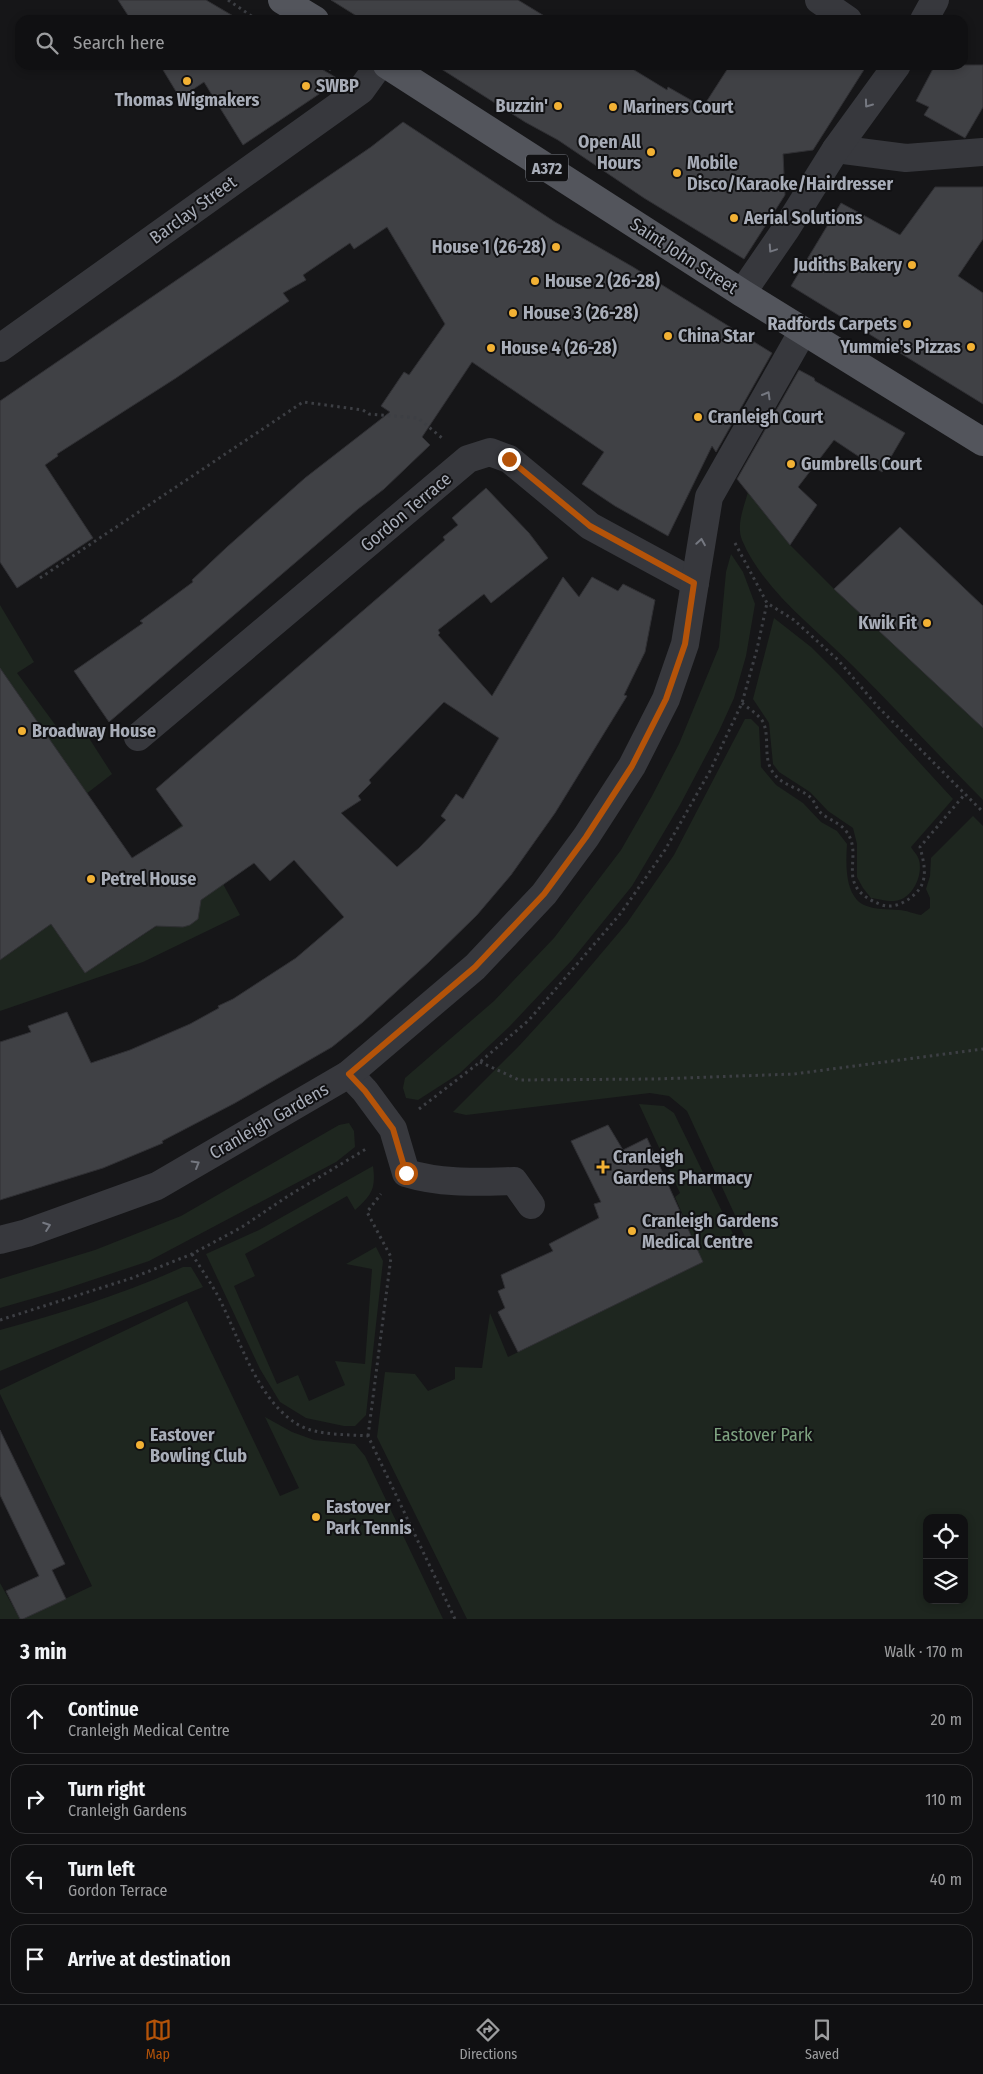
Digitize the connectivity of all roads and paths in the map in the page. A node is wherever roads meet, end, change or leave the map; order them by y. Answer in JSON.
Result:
{"nodes":[{"id":1,"x":228,"y":0,"type":"edge"},
{"id":2,"x":282,"y":0,"type":"edge"},
{"id":3,"x":819,"y":0,"type":"edge"},
{"id":4,"x":935,"y":0,"type":"edge"},
{"id":5,"x":250,"y":15,"type":"edge"},
{"id":6,"x":307,"y":15,"type":"edge"},
{"id":7,"x":841,"y":15,"type":"edge"},
{"id":8,"x":927,"y":15,"type":"edge"},
{"id":9,"x":375,"y":70,"type":"edge"},
{"id":10,"x":395,"y":70,"type":"edge"},
{"id":11,"x":893,"y":70,"type":"edge"},
{"id":12,"x":836,"y":149,"type":"junction"},
{"id":13,"x":983,"y":152,"type":"edge"},
{"id":14,"x":742,"y":293,"type":"junction"},
{"id":15,"x":803,"y":331,"type":"junction"},
{"id":16,"x":0,"y":348,"type":"edge"},
{"id":17,"x":983,"y":442,"type":"edge"},
{"id":18,"x":468,"y":459,"type":"junction"},
{"id":19,"x":731,"y":536,"type":"dead end"},
{"id":20,"x":40,"y":578,"type":"dead end"},
{"id":21,"x":694,"y":583,"type":"junction"},
{"id":22,"x":767,"y":603,"type":"junction"},
{"id":23,"x":742,"y":703,"type":"junction"},
{"id":24,"x":138,"y":737,"type":"dead end"},
{"id":25,"x":965,"y":794,"type":"junction"},
{"id":26,"x":983,"y":812,"type":"edge"},
{"id":27,"x":983,"y":1049,"type":"edge"},
{"id":28,"x":480,"y":1062,"type":"junction"},
{"id":29,"x":349,"y":1074,"type":"junction"},
{"id":30,"x":415,"y":1112,"type":"dead end"},
{"id":31,"x":370,"y":1146,"type":"dead end"},
{"id":32,"x":382,"y":1185,"type":"dead end"},
{"id":33,"x":530,"y":1205,"type":"dead end"},
{"id":34,"x":0,"y":1240,"type":"edge"},
{"id":35,"x":192,"y":1254,"type":"junction"},
{"id":36,"x":0,"y":1320,"type":"edge"},
{"id":37,"x":368,"y":1436,"type":"junction"},
{"id":38,"x":455,"y":1619,"type":"edge"}],
"edges":[{"from":1,"to":5,"type":"path"},
{"from":2,"to":6,"type":"main road"},
{"from":3,"to":7,"type":"street"},
{"from":4,"to":8,"type":"street"},
{"from":9,"to":16,"type":"street","name":"Barclay Street"},
{"from":10,"to":14,"type":"main road","name":"Saint John Street","number":"A372"},
{"from":11,"to":12,"type":"street","one_way":true},
{"from":12,"to":13,"type":"street"},
{"from":12,"to":14,"type":"street","one_way":true},
{"from":14,"to":15,"type":"main road","name":"Saint John Street","number":"A372"},
{"from":15,"to":17,"type":"main road","name":"Saint John Street","number":"A372"},
{"from":21,"to":15,"type":"street","name":"Cranleigh Gardens","one_way":true},
{"from":18,"to":20,"type":"path"},
{"from":18,"to":21,"type":"street","name":"Gordon Terrace"},
{"from":18,"to":24,"type":"street","name":"Gordon Terrace"},
{"from":19,"to":22,"type":"path"},
{"from":21,"to":29,"type":"street","name":"Cranleigh Gardens"},
{"from":22,"to":23,"type":"path"},
{"from":22,"to":25,"type":"path"},
{"from":23,"to":25,"type":"path"},
{"from":23,"to":28,"type":"path"},
{"from":25,"to":26,"type":"path"},
{"from":27,"to":28,"type":"path"},
{"from":28,"to":30,"type":"path"},
{"from":29,"to":33,"type":"street"},
{"from":34,"to":29,"type":"street","name":"Cranleigh Gardens","one_way":true},
{"from":31,"to":35,"type":"path"},
{"from":32,"to":37,"type":"path"},
{"from":35,"to":36,"type":"path"},
{"from":35,"to":37,"type":"path"},
{"from":37,"to":38,"type":"path"}]}
